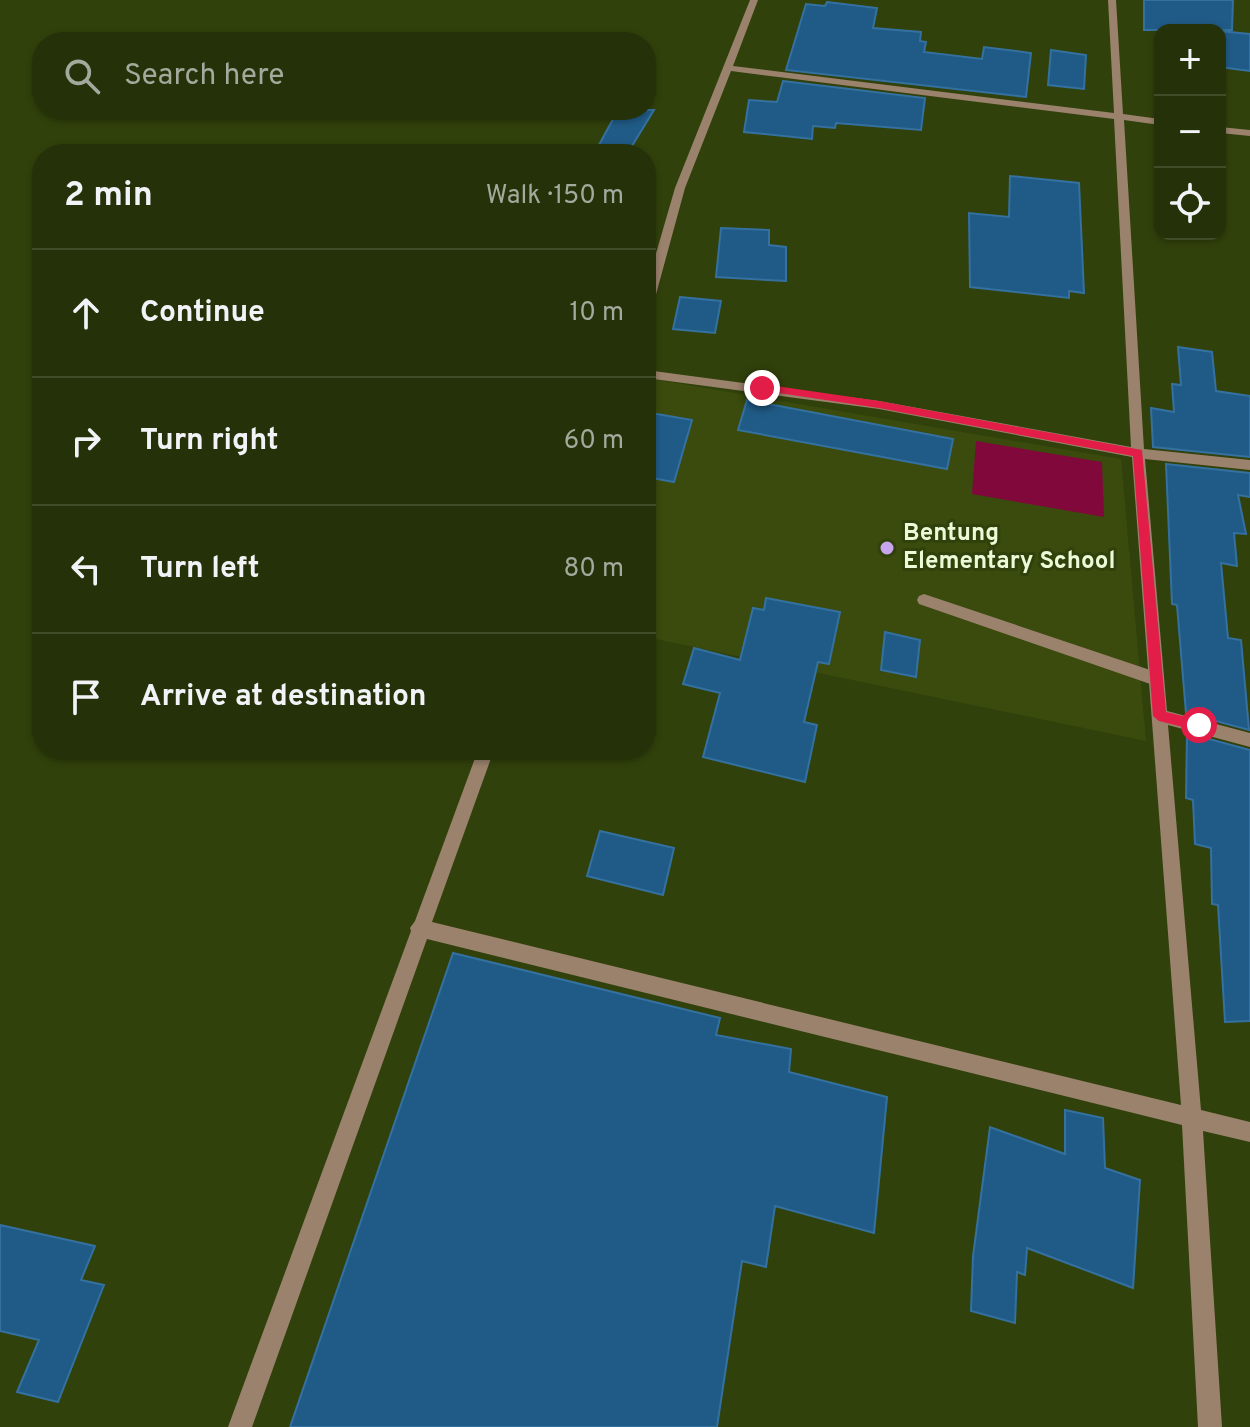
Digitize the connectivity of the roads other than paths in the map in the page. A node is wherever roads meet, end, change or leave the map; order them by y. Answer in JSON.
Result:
{"nodes":[{"id":1,"x":754,"y":0,"type":"edge"},
{"id":2,"x":1112,"y":0,"type":"edge"},
{"id":3,"x":727,"y":68,"type":"junction"},
{"id":4,"x":1119,"y":118,"type":"junction"},
{"id":5,"x":1154,"y":121,"type":"edge"},
{"id":6,"x":1226,"y":131,"type":"edge"},
{"id":7,"x":1250,"y":133,"type":"edge"},
{"id":8,"x":656,"y":273,"type":"edge"},
{"id":9,"x":656,"y":375,"type":"edge"},
{"id":10,"x":1138,"y":453,"type":"junction"},
{"id":11,"x":1250,"y":465,"type":"edge"},
{"id":12,"x":924,"y":600,"type":"dead end"},
{"id":13,"x":1156,"y":679,"type":"junction"},
{"id":14,"x":1159,"y":716,"type":"junction"},
{"id":15,"x":1250,"y":740,"type":"edge"},
{"id":16,"x":482,"y":760,"type":"edge"},
{"id":17,"x":419,"y":928,"type":"junction"},
{"id":18,"x":1192,"y":1118,"type":"junction"},
{"id":19,"x":1250,"y":1132,"type":"edge"},
{"id":20,"x":240,"y":1427,"type":"edge"},
{"id":21,"x":1210,"y":1427,"type":"edge"}],
"edges":[{"from":1,"to":3,"type":"street"},
{"from":2,"to":4,"type":"street"},
{"from":3,"to":4,"type":"street"},
{"from":3,"to":8,"type":"street"},
{"from":4,"to":5,"type":"street"},
{"from":4,"to":10,"type":"street"},
{"from":6,"to":7,"type":"street"},
{"from":9,"to":10,"type":"street"},
{"from":10,"to":11,"type":"street"},
{"from":10,"to":13,"type":"street"},
{"from":12,"to":13,"type":"street"},
{"from":13,"to":14,"type":"street"},
{"from":14,"to":15,"type":"street"},
{"from":14,"to":18,"type":"street"},
{"from":16,"to":17,"type":"street"},
{"from":17,"to":18,"type":"street"},
{"from":17,"to":20,"type":"street"},
{"from":18,"to":19,"type":"street"},
{"from":18,"to":21,"type":"street"}]}
